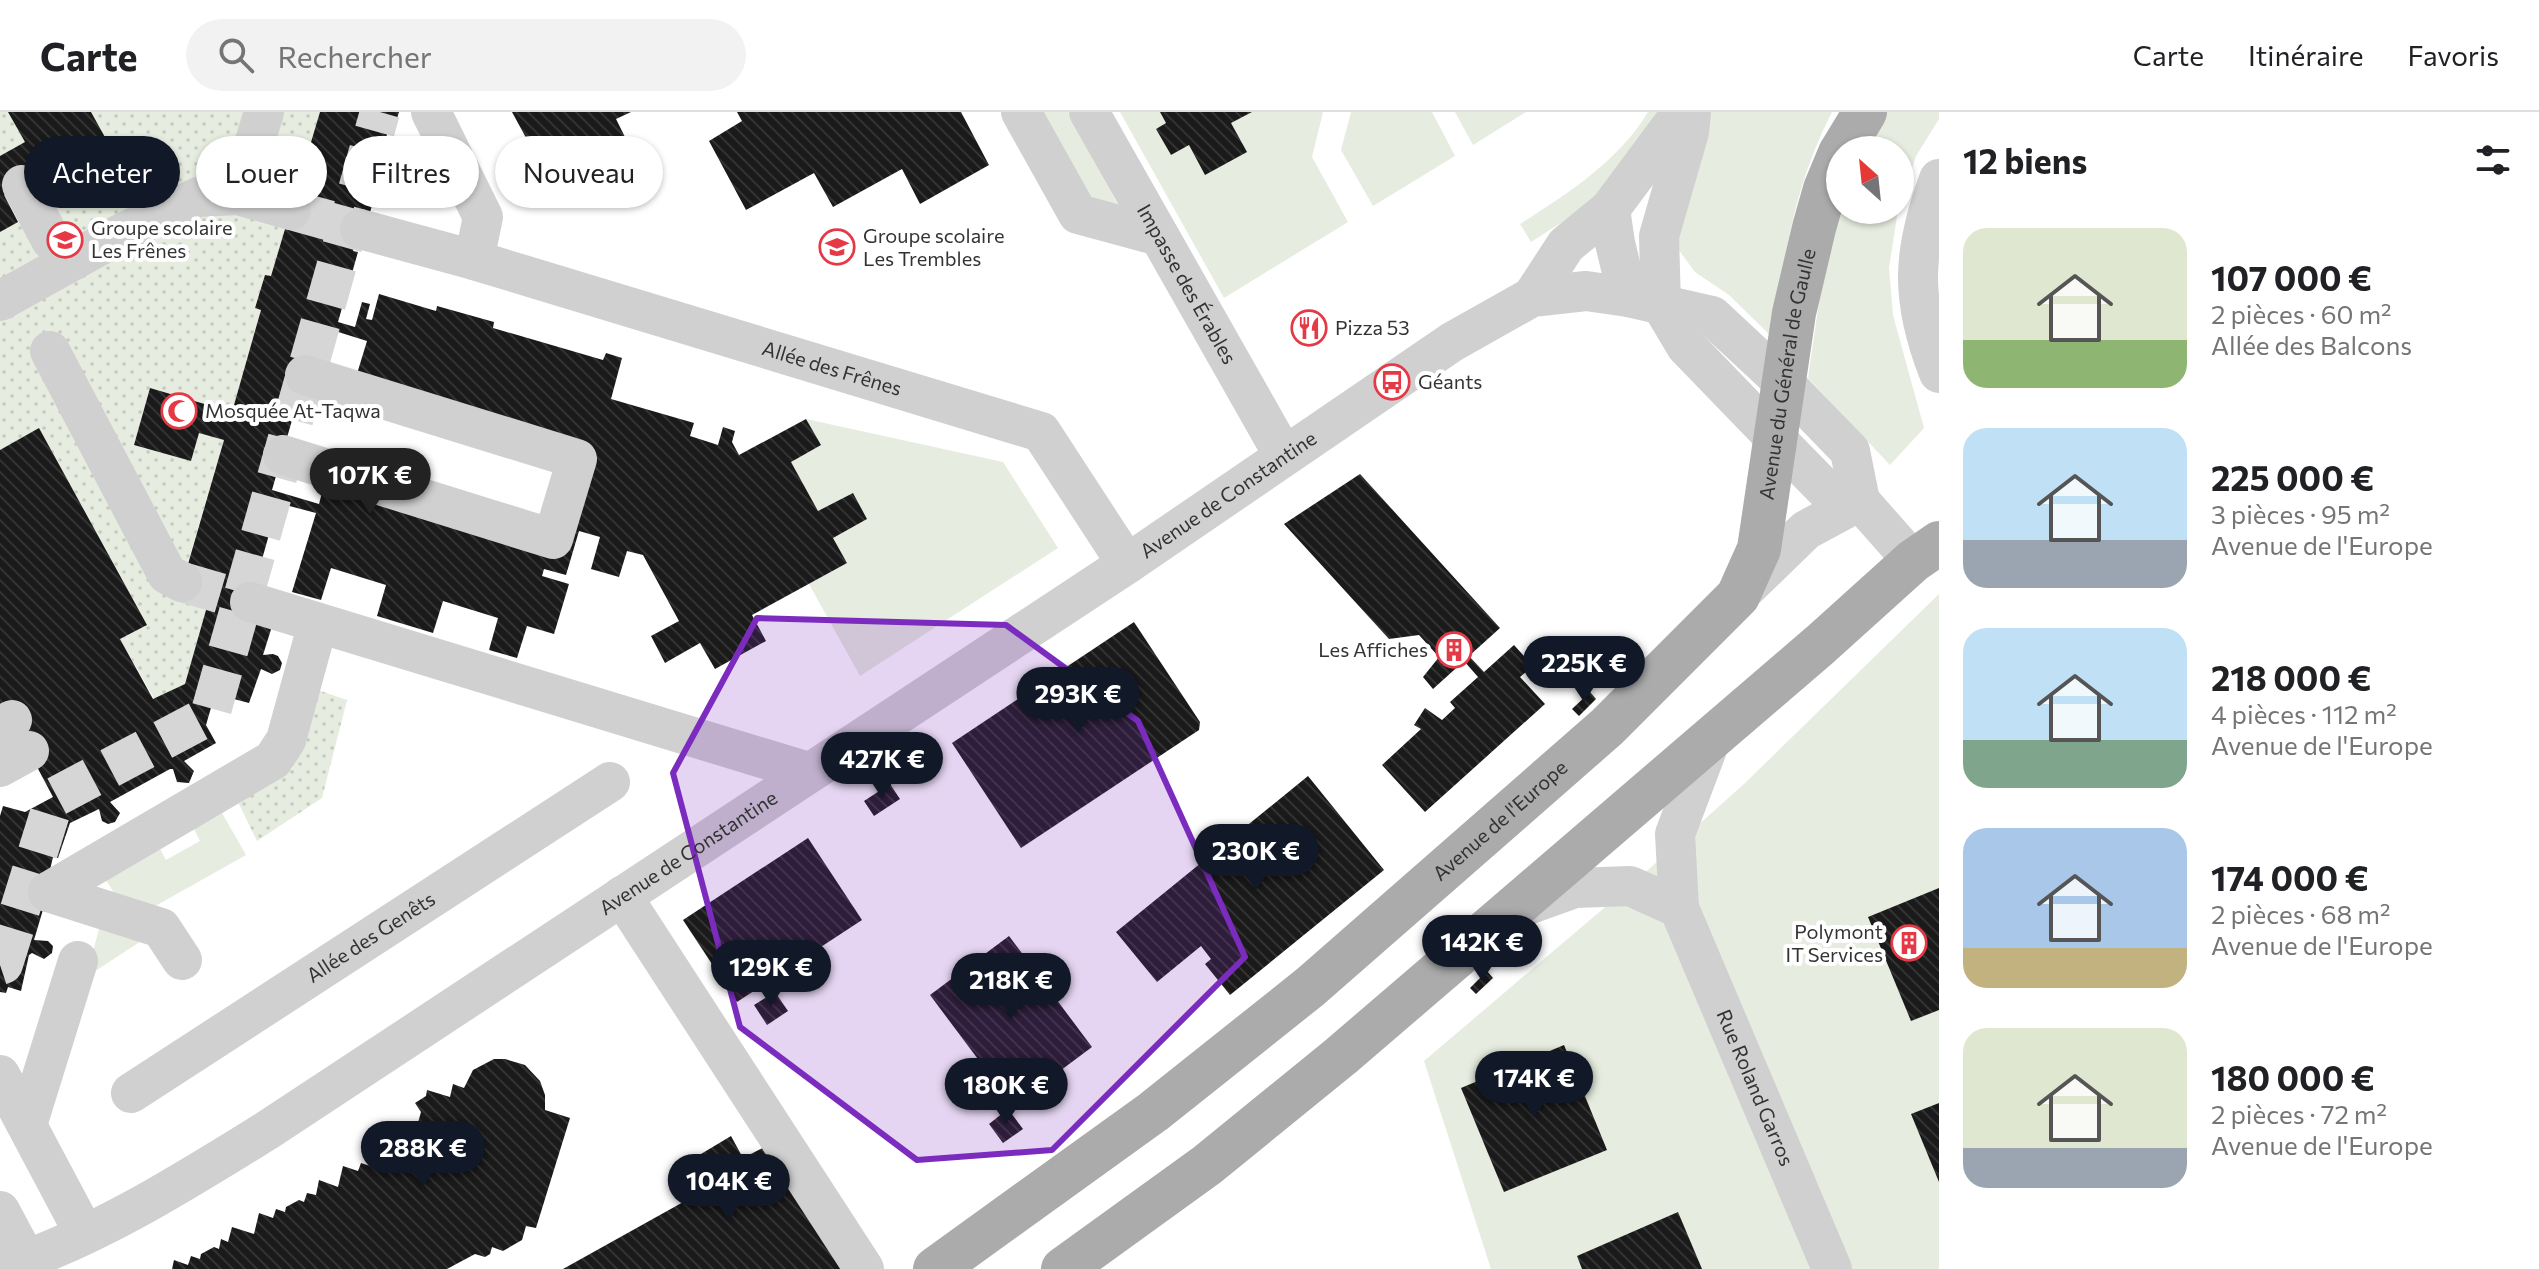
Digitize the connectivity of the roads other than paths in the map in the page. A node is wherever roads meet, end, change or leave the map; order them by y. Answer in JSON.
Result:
{"nodes":[{"id":1,"x":264,"y":112,"type":"edge"},
{"id":2,"x":431,"y":112,"type":"edge"},
{"id":3,"x":1021,"y":112,"type":"edge"},
{"id":4,"x":1089,"y":112,"type":"edge"},
{"id":5,"x":1682,"y":112,"type":"edge"},
{"id":6,"x":1691,"y":112,"type":"edge"},
{"id":7,"x":1865,"y":112,"type":"edge"},
{"id":8,"x":257,"y":136,"type":"edge"},
{"id":9,"x":1851,"y":136,"type":"edge"},
{"id":10,"x":1939,"y":179,"type":"edge"},
{"id":11,"x":22,"y":185,"type":"dead end"},
{"id":12,"x":1826,"y":187,"type":"edge"},
{"id":13,"x":1610,"y":209,"type":"junction"},
{"id":14,"x":291,"y":210,"type":"tunnel mouth"},
{"id":15,"x":360,"y":229,"type":"tunnel mouth"},
{"id":16,"x":1159,"y":236,"type":"junction"},
{"id":17,"x":51,"y":240,"type":"dead end"},
{"id":18,"x":474,"y":260,"type":"junction"},
{"id":19,"x":1532,"y":297,"type":"junction"},
{"id":20,"x":1645,"y":300,"type":"junction"},
{"id":21,"x":0,"y":301,"type":"edge"},
{"id":22,"x":50,"y":351,"type":"dead end"},
{"id":23,"x":1939,"y":373,"type":"edge"},
{"id":24,"x":305,"y":375,"type":"dead end"},
{"id":25,"x":1784,"y":383,"type":"junction"},
{"id":26,"x":1775,"y":438,"type":"junction"},
{"id":27,"x":283,"y":455,"type":"dead end"},
{"id":28,"x":1284,"y":456,"type":"junction"},
{"id":29,"x":1860,"y":501,"type":"junction"},
{"id":30,"x":1926,"y":552,"type":"edge"},
{"id":31,"x":1127,"y":564,"type":"junction"},
{"id":32,"x":182,"y":582,"type":"tunnel mouth"},
{"id":33,"x":1738,"y":596,"type":"junction"},
{"id":34,"x":250,"y":602,"type":"tunnel mouth"},
{"id":35,"x":318,"y":623,"type":"junction"},
{"id":36,"x":1712,"y":736,"type":"junction"},
{"id":37,"x":808,"y":772,"type":"junction"},
{"id":38,"x":610,"y":782,"type":"dead end"},
{"id":39,"x":104,"y":859,"type":"junction"},
{"id":40,"x":622,"y":896,"type":"junction"},
{"id":41,"x":90,"y":905,"type":"junction"},
{"id":42,"x":1679,"y":908,"type":"junction"},
{"id":43,"x":1507,"y":912,"type":"junction"},
{"id":44,"x":182,"y":960,"type":"dead end"},
{"id":45,"x":0,"y":1075,"type":"edge"},
{"id":46,"x":131,"y":1093,"type":"dead end"},
{"id":47,"x":27,"y":1125,"type":"junction"},
{"id":48,"x":0,"y":1211,"type":"edge"},
{"id":49,"x":84,"y":1233,"type":"junction"},
{"id":50,"x":46,"y":1263,"type":"edge"},
{"id":51,"x":0,"y":1269,"type":"edge"},
{"id":52,"x":864,"y":1269,"type":"edge"},
{"id":53,"x":935,"y":1269,"type":"edge"},
{"id":54,"x":1063,"y":1269,"type":"edge"},
{"id":55,"x":1832,"y":1269,"type":"edge"}],
"edges":[{"from":1,"to":8,"type":"street"},
{"from":2,"to":18,"type":"street"},
{"from":3,"to":16,"type":"street"},
{"from":4,"to":16,"type":"street","name":"Impasse des Érables"},
{"from":5,"to":13,"type":"street"},
{"from":6,"to":20,"type":"street"},
{"from":7,"to":9,"type":"main road","name":"Avenue du Général de Gaulle"},
{"from":10,"to":23,"type":"street"},
{"from":11,"to":17,"type":"street"},
{"from":12,"to":25,"type":"main road","name":"Avenue du Général de Gaulle"},
{"from":13,"to":19,"type":"street"},
{"from":13,"to":20,"type":"street"},
{"from":14,"to":21,"type":"street"},
{"from":15,"to":18,"type":"street","name":"Allée des Frênes"},
{"from":16,"to":28,"type":"street","name":"Impasse des Érables"},
{"from":18,"to":31,"type":"street","name":"Allée des Frênes"},
{"from":19,"to":20,"type":"street","name":"Avenue de Constantine"},
{"from":19,"to":28,"type":"street","name":"Avenue de Constantine"},
{"from":20,"to":25,"type":"street","name":"Avenue de Constantine"},
{"from":20,"to":26,"type":"street"},
{"from":22,"to":32,"type":"street"},
{"from":24,"to":27,"type":"street"},
{"from":25,"to":26,"type":"main road","name":"Avenue du Général de Gaulle"},
{"from":25,"to":29,"type":"street","name":"Avenue de Constantine"},
{"from":26,"to":29,"type":"street"},
{"from":26,"to":33,"type":"main road","name":"Avenue du Général de Gaulle"},
{"from":28,"to":31,"type":"street","name":"Avenue de Constantine"},
{"from":29,"to":30,"type":"street"},
{"from":29,"to":33,"type":"street","name":"Avenue de l'Europe"},
{"from":30,"to":36,"type":"main road"},
{"from":31,"to":37,"type":"street","name":"Avenue de Constantine"},
{"from":33,"to":53,"type":"main road","name":"Avenue de l'Europe"},
{"from":34,"to":35,"type":"street"},
{"from":35,"to":37,"type":"street"},
{"from":35,"to":39,"type":"street"},
{"from":36,"to":42,"type":"street","name":"Rue Roland Garros"},
{"from":36,"to":43,"type":"main road"},
{"from":37,"to":40,"type":"street","name":"Avenue de Constantine"},
{"from":38,"to":46,"type":"street","name":"Allée des Genêts"},
{"from":39,"to":41,"type":"street"},
{"from":39,"to":41,"type":"street"},
{"from":40,"to":49,"type":"street","name":"Avenue de Constantine"},
{"from":40,"to":52,"type":"street"},
{"from":41,"to":44,"type":"street"},
{"from":41,"to":47,"type":"street"},
{"from":42,"to":43,"type":"street"},
{"from":42,"to":55,"type":"street","name":"Rue Roland Garros"},
{"from":43,"to":54,"type":"main road"},
{"from":45,"to":47,"type":"street"},
{"from":47,"to":49,"type":"street"},
{"from":48,"to":50,"type":"street","bridge":true},
{"from":49,"to":50,"type":"street","name":"Avenue de Constantine"},
{"from":50,"to":51,"type":"street","name":"Avenue de Constantine"}]}
